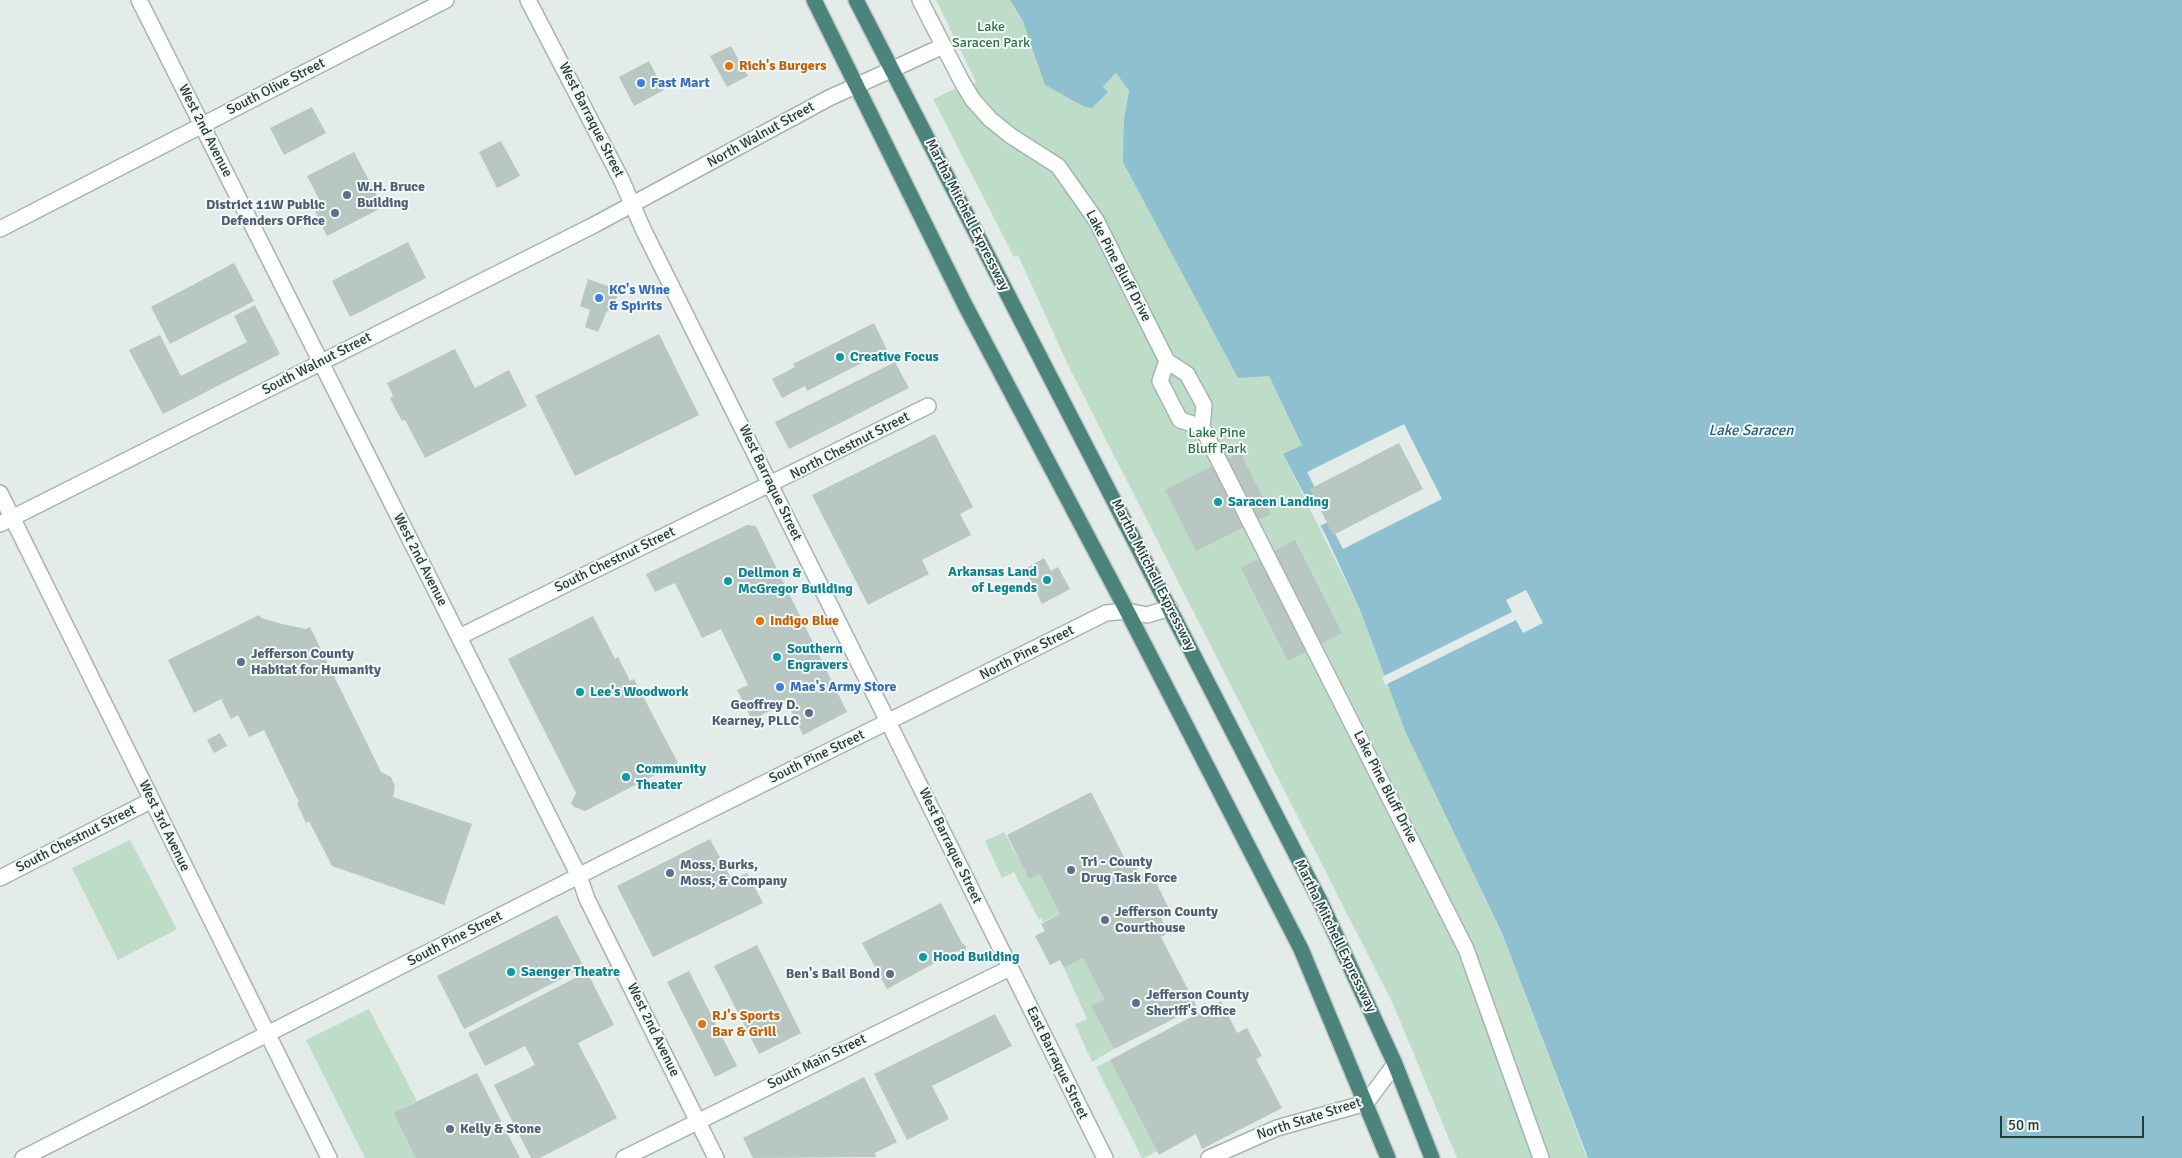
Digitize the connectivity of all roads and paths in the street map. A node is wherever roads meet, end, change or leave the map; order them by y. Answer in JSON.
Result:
{"nodes":[{"id":1,"x":138,"y":0,"type":"edge"},
{"id":2,"x":446,"y":0,"type":"edge"},
{"id":3,"x":528,"y":0,"type":"edge"},
{"id":4,"x":814,"y":0,"type":"edge"},
{"id":5,"x":856,"y":0,"type":"edge"},
{"id":6,"x":920,"y":0,"type":"edge"},
{"id":7,"x":943,"y":46,"type":"junction"},
{"id":8,"x":892,"y":70,"type":"junction"},
{"id":9,"x":858,"y":86,"type":"junction"},
{"id":10,"x":202,"y":125,"type":"junction"},
{"id":11,"x":633,"y":204,"type":"junction"},
{"id":12,"x":0,"y":229,"type":"edge"},
{"id":13,"x":1167,"y":361,"type":"junction"},
{"id":14,"x":321,"y":363,"type":"junction"},
{"id":15,"x":928,"y":406,"type":"dead end"},
{"id":16,"x":1202,"y":428,"type":"junction"},
{"id":17,"x":771,"y":485,"type":"junction"},
{"id":18,"x":0,"y":493,"type":"edge"},
{"id":19,"x":6,"y":521,"type":"edge"},
{"id":20,"x":1170,"y":608,"type":"junction"},
{"id":21,"x":1127,"y":611,"type":"junction"},
{"id":22,"x":459,"y":637,"type":"junction"},
{"id":23,"x":888,"y":722,"type":"junction"},
{"id":24,"x":152,"y":800,"type":"junction"},
{"id":25,"x":579,"y":876,"type":"junction"},
{"id":26,"x":0,"y":878,"type":"edge"},
{"id":27,"x":1010,"y":968,"type":"junction"},
{"id":28,"x":267,"y":1033,"type":"junction"},
{"id":29,"x":1395,"y":1064,"type":"junction"},
{"id":30,"x":1366,"y":1103,"type":"junction"},
{"id":31,"x":698,"y":1122,"type":"junction"},
{"id":32,"x":23,"y":1158,"type":"edge"},
{"id":33,"x":329,"y":1158,"type":"edge"},
{"id":34,"x":624,"y":1158,"type":"edge"},
{"id":35,"x":716,"y":1158,"type":"edge"},
{"id":36,"x":1105,"y":1158,"type":"edge"},
{"id":37,"x":1209,"y":1158,"type":"edge"},
{"id":38,"x":1388,"y":1158,"type":"edge"},
{"id":39,"x":1432,"y":1158,"type":"edge"},
{"id":40,"x":1541,"y":1158,"type":"edge"}],
"edges":[{"from":1,"to":10,"type":"street","name":"West 2nd Avenue"},
{"from":2,"to":10,"type":"street","name":"South Olive Street"},
{"from":3,"to":11,"type":"street","name":"West Barraque Street"},
{"from":4,"to":9,"type":"highway"},
{"from":5,"to":8,"type":"highway","name":"Martha Mitchell Expressway"},
{"from":6,"to":7,"type":"street","name":"Lake Pine Bluff Drive"},
{"from":7,"to":8,"type":"street","name":"North Walnut Street"},
{"from":7,"to":13,"type":"street","name":"Lake Pine Bluff Drive"},
{"from":8,"to":9,"type":"street","name":"North Walnut Street"},
{"from":8,"to":20,"type":"highway","name":"Martha Mitchell Expressway"},
{"from":9,"to":11,"type":"street","name":"North Walnut Street"},
{"from":9,"to":21,"type":"highway"},
{"from":10,"to":12,"type":"street","name":"South Olive Street"},
{"from":10,"to":14,"type":"street","name":"West 2nd Avenue"},
{"from":11,"to":14,"type":"street","name":"South Walnut Street"},
{"from":11,"to":17,"type":"street","name":"West Barraque Street"},
{"from":13,"to":16,"type":"street","name":"Lake Pine Bluff Drive"},
{"from":13,"to":16,"type":"street"},
{"from":14,"to":19,"type":"street","name":"South Walnut Street"},
{"from":14,"to":22,"type":"street","name":"West 2nd Avenue"},
{"from":15,"to":17,"type":"street","name":"North Chestnut Street"},
{"from":16,"to":40,"type":"street","name":"Lake Pine Bluff Drive"},
{"from":17,"to":22,"type":"street","name":"South Chestnut Street"},
{"from":17,"to":23,"type":"street","name":"West Barraque Street"},
{"from":18,"to":19,"type":"street","name":"West 3rd Avenue"},
{"from":19,"to":24,"type":"street","name":"West 3rd Avenue"},
{"from":20,"to":21,"type":"street","name":"North Pine Street"},
{"from":20,"to":29,"type":"highway","name":"Martha Mitchell Expressway"},
{"from":21,"to":23,"type":"street","name":"North Pine Street"},
{"from":21,"to":30,"type":"highway"},
{"from":22,"to":25,"type":"street","name":"West 2nd Avenue"},
{"from":23,"to":25,"type":"street","name":"South Pine Street"},
{"from":23,"to":27,"type":"street","name":"West Barraque Street"},
{"from":24,"to":26,"type":"street","name":"South Chestnut Street"},
{"from":24,"to":28,"type":"street","name":"West 3rd Avenue"},
{"from":25,"to":28,"type":"street","name":"South Pine Street"},
{"from":25,"to":31,"type":"street","name":"West 2nd Avenue"},
{"from":27,"to":31,"type":"street","name":"South Main Street"},
{"from":27,"to":36,"type":"street","name":"East Barraque Street"},
{"from":28,"to":32,"type":"street","name":"South Pine Street"},
{"from":28,"to":33,"type":"street","name":"West 3rd Avenue"},
{"from":29,"to":30,"type":"street","name":"North State Street"},
{"from":29,"to":39,"type":"highway","name":"Martha Mitchell Expressway"},
{"from":30,"to":37,"type":"street","name":"North State Street"},
{"from":30,"to":38,"type":"highway"},
{"from":31,"to":34,"type":"street","name":"South Main Street"},
{"from":31,"to":35,"type":"street","name":"West 2nd Avenue"}]}
